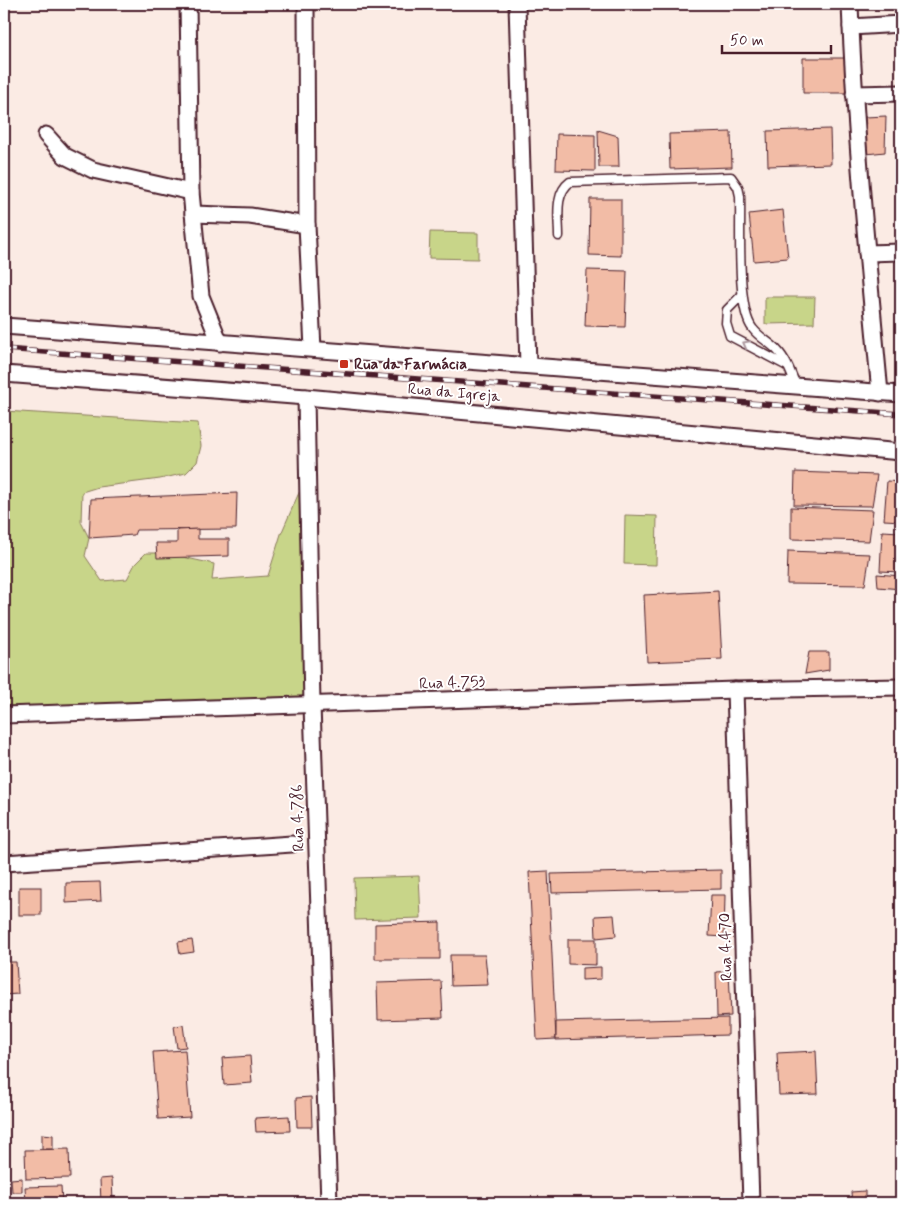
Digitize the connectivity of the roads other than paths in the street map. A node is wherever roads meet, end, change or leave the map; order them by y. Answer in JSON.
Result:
{"nodes":[{"id":1,"x":188,"y":4,"type":"edge"},
{"id":2,"x":306,"y":4,"type":"edge"},
{"id":3,"x":517,"y":4,"type":"edge"},
{"id":4,"x":850,"y":4,"type":"edge"},
{"id":5,"x":901,"y":24,"type":"edge"},
{"id":6,"x":851,"y":27,"type":"junction"},
{"id":7,"x":901,"y":93,"type":"edge"},
{"id":8,"x":854,"y":94,"type":"junction"},
{"id":9,"x":46,"y":135,"type":"dead end"},
{"id":10,"x":191,"y":192,"type":"junction"},
{"id":11,"x":193,"y":214,"type":"junction"},
{"id":12,"x":307,"y":225,"type":"junction"},
{"id":13,"x":559,"y":236,"type":"dead end"},
{"id":14,"x":901,"y":252,"type":"edge"},
{"id":15,"x":867,"y":253,"type":"junction"},
{"id":16,"x":742,"y":295,"type":"junction"},
{"id":17,"x":4,"y":326,"type":"edge"},
{"id":18,"x":220,"y":343,"type":"junction"},
{"id":19,"x":313,"y":349,"type":"junction"},
{"id":20,"x":528,"y":365,"type":"junction"},
{"id":21,"x":789,"y":367,"type":"junction"},
{"id":22,"x":4,"y":374,"type":"edge"},
{"id":23,"x":796,"y":386,"type":"junction"},
{"id":24,"x":880,"y":393,"type":"junction"},
{"id":25,"x":901,"y":394,"type":"edge"},
{"id":26,"x":306,"y":397,"type":"junction"},
{"id":27,"x":901,"y":452,"type":"edge"},
{"id":28,"x":901,"y":687,"type":"edge"},
{"id":29,"x":735,"y":690,"type":"junction"},
{"id":30,"x":312,"y":705,"type":"junction"},
{"id":31,"x":4,"y":715,"type":"edge"},
{"id":32,"x":292,"y":844,"type":"dead end"},
{"id":33,"x":4,"y":863,"type":"edge"},
{"id":34,"x":329,"y":1203,"type":"edge"},
{"id":35,"x":751,"y":1203,"type":"edge"}],
"edges":[{"from":1,"to":10,"type":"street"},
{"from":2,"to":12,"type":"street"},
{"from":3,"to":20,"type":"street"},
{"from":4,"to":6,"type":"street"},
{"from":5,"to":6,"type":"street"},
{"from":6,"to":8,"type":"street"},
{"from":7,"to":8,"type":"street"},
{"from":8,"to":15,"type":"street"},
{"from":9,"to":10,"type":"street"},
{"from":10,"to":11,"type":"street"},
{"from":11,"to":12,"type":"street"},
{"from":11,"to":18,"type":"street"},
{"from":12,"to":19,"type":"street"},
{"from":13,"to":16,"type":"lane"},
{"from":14,"to":15,"type":"street"},
{"from":15,"to":24,"type":"street"},
{"from":16,"to":21,"type":"lane"},
{"from":21,"to":16,"type":"lane","one_way":true},
{"from":17,"to":18,"type":"street","name":"Rua da Igreja"},
{"from":18,"to":19,"type":"street","name":"Rua da Igreja"},
{"from":19,"to":20,"type":"street","name":"Rua da Igreja"},
{"from":20,"to":23,"type":"street","name":"Rua da Igreja"},
{"from":21,"to":23,"type":"lane"},
{"from":22,"to":26,"type":"street","name":"Rua da Igreja"},
{"from":23,"to":24,"type":"street","name":"Rua da Igreja"},
{"from":24,"to":25,"type":"street","name":"Rua da Igreja"},
{"from":26,"to":27,"type":"street","name":"Rua da Igreja"},
{"from":26,"to":30,"type":"street","name":"Rua 4.786"},
{"from":28,"to":29,"type":"street","name":"Rua 4.753"},
{"from":29,"to":30,"type":"street","name":"Rua 4.753"},
{"from":29,"to":35,"type":"street","name":"Rua 4.470"},
{"from":30,"to":31,"type":"street","name":"Rua 4.753"},
{"from":30,"to":34,"type":"street","name":"Rua 4.786"},
{"from":32,"to":33,"type":"street"}]}
